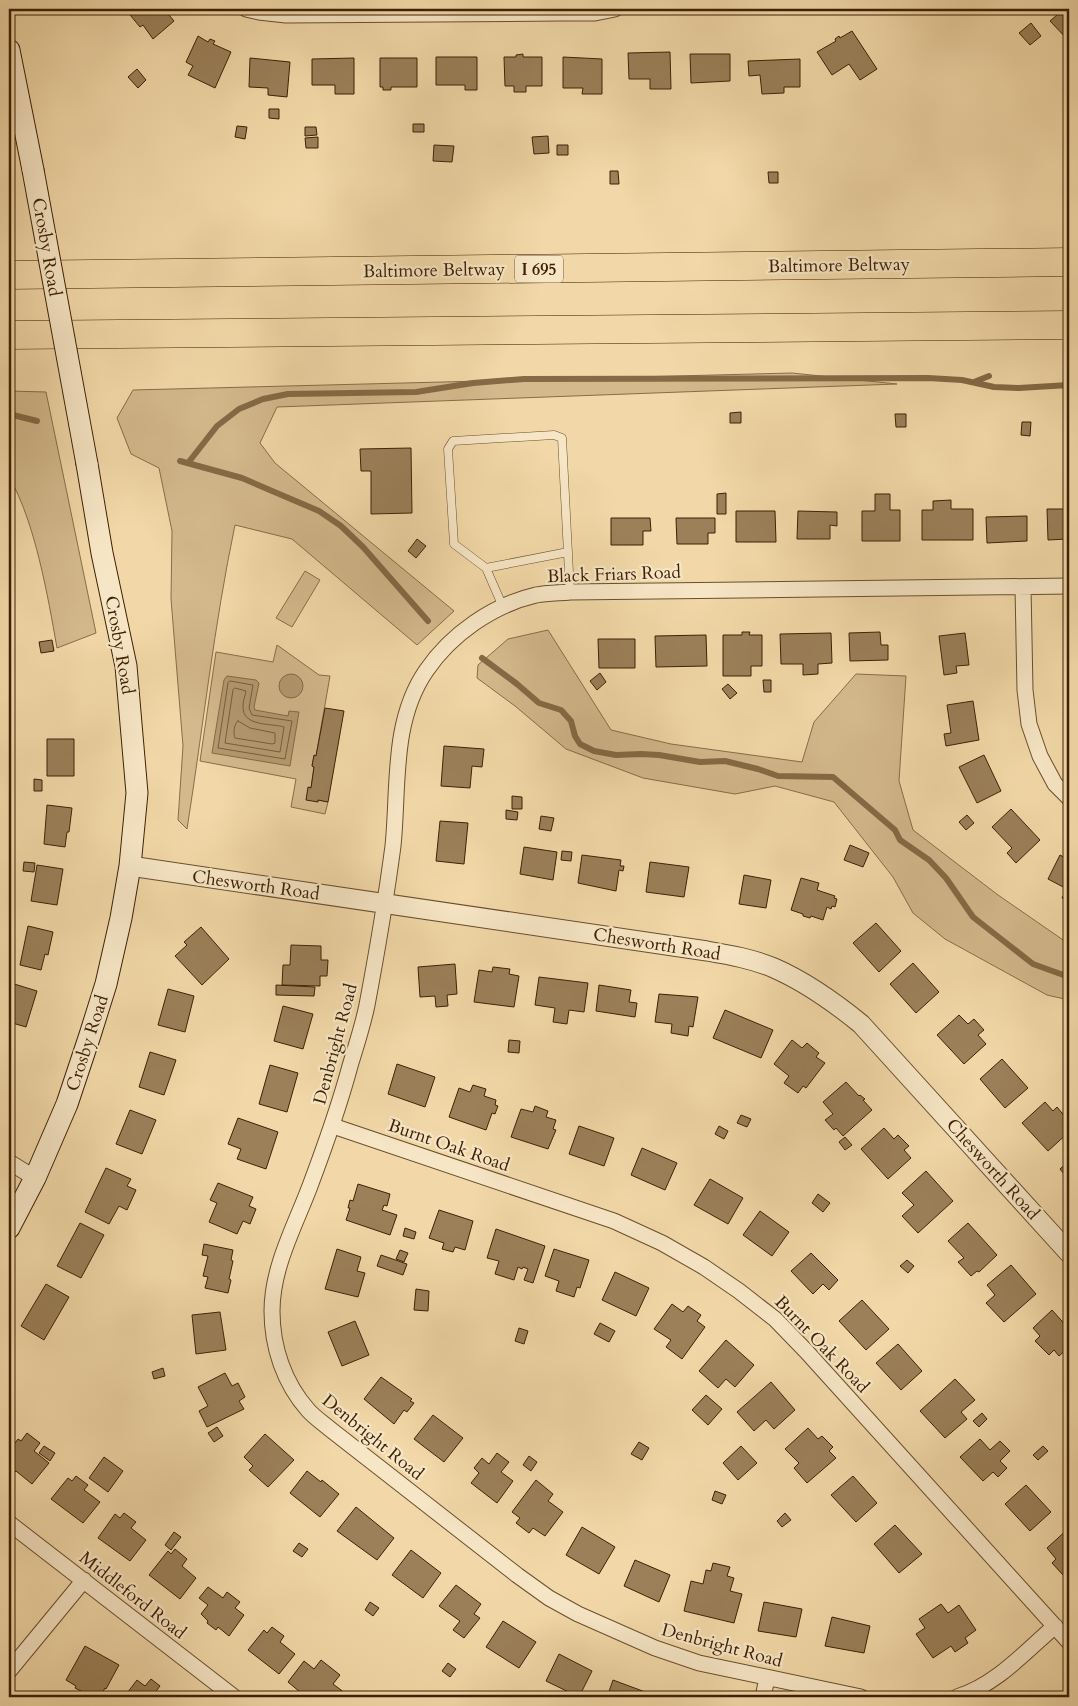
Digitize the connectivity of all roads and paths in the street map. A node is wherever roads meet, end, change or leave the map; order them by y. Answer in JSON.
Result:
{"nodes":[{"id":1,"x":246,"y":9,"type":"edge"},
{"id":2,"x":615,"y":9,"type":"edge"},
{"id":3,"x":9,"y":50,"type":"edge"},
{"id":4,"x":1069,"y":262,"type":"edge"},
{"id":5,"x":9,"y":275,"type":"edge"},
{"id":6,"x":1069,"y":324,"type":"edge"},
{"id":7,"x":9,"y":336,"type":"edge"},
{"id":8,"x":568,"y":552,"type":"junction"},
{"id":9,"x":486,"y":568,"type":"junction"},
{"id":10,"x":1069,"y":586,"type":"edge"},
{"id":11,"x":1023,"y":587,"type":"junction"},
{"id":12,"x":570,"y":592,"type":"junction"},
{"id":13,"x":503,"y":607,"type":"junction"},
{"id":14,"x":1069,"y":798,"type":"edge"},
{"id":15,"x":130,"y":866,"type":"junction"},
{"id":16,"x":386,"y":904,"type":"junction"},
{"id":17,"x":333,"y":1126,"type":"junction"},
{"id":18,"x":9,"y":1162,"type":"edge"},
{"id":19,"x":35,"y":1178,"type":"junction"},
{"id":20,"x":9,"y":1228,"type":"edge"},
{"id":21,"x":1069,"y":1253,"type":"edge"},
{"id":22,"x":9,"y":1523,"type":"edge"},
{"id":23,"x":84,"y":1580,"type":"junction"},
{"id":24,"x":1055,"y":1626,"type":"junction"},
{"id":25,"x":1069,"y":1642,"type":"edge"},
{"id":26,"x":9,"y":1671,"type":"edge"},
{"id":27,"x":768,"y":1678,"type":"junction"},
{"id":28,"x":234,"y":1697,"type":"edge"},
{"id":29,"x":763,"y":1697,"type":"edge"},
{"id":30,"x":861,"y":1697,"type":"edge"},
{"id":31,"x":957,"y":1697,"type":"edge"}],
"edges":[{"from":1,"to":2,"type":"street"},
{"from":3,"to":15,"type":"main road","name":"Crosby Road","bridge":true},
{"from":4,"to":5,"type":"highway","name":"Baltimore Beltway","number":"I 695"},
{"from":6,"to":7,"type":"highway"},
{"from":8,"to":9,"type":"lane"},
{"from":8,"to":9,"type":"lane"},
{"from":8,"to":12,"type":"lane"},
{"from":9,"to":13,"type":"lane"},
{"from":10,"to":11,"type":"street","name":"Black Friars Road"},
{"from":11,"to":12,"type":"street","name":"Black Friars Road"},
{"from":11,"to":14,"type":"street"},
{"from":12,"to":13,"type":"street","name":"Black Friars Road"},
{"from":13,"to":16,"type":"street","name":"Black Friars Road"},
{"from":15,"to":16,"type":"street","name":"Chesworth Road"},
{"from":15,"to":19,"type":"main road","name":"Crosby Road"},
{"from":16,"to":17,"type":"street","name":"Denbright Road"},
{"from":16,"to":21,"type":"street","name":"Chesworth Road"},
{"from":17,"to":24,"type":"street","name":"Burnt Oak Road"},
{"from":17,"to":27,"type":"street","name":"Denbright Road"},
{"from":18,"to":19,"type":"street"},
{"from":19,"to":20,"type":"main road","name":"Crosby Road"},
{"from":22,"to":23,"type":"street","name":"Middleford Road"},
{"from":23,"to":26,"type":"street"},
{"from":23,"to":28,"type":"street","name":"Middleford Road"},
{"from":24,"to":25,"type":"street","name":"Burnt Oak Road"},
{"from":24,"to":31,"type":"street"},
{"from":27,"to":29,"type":"street"},
{"from":27,"to":30,"type":"street","name":"Denbright Road"}]}
